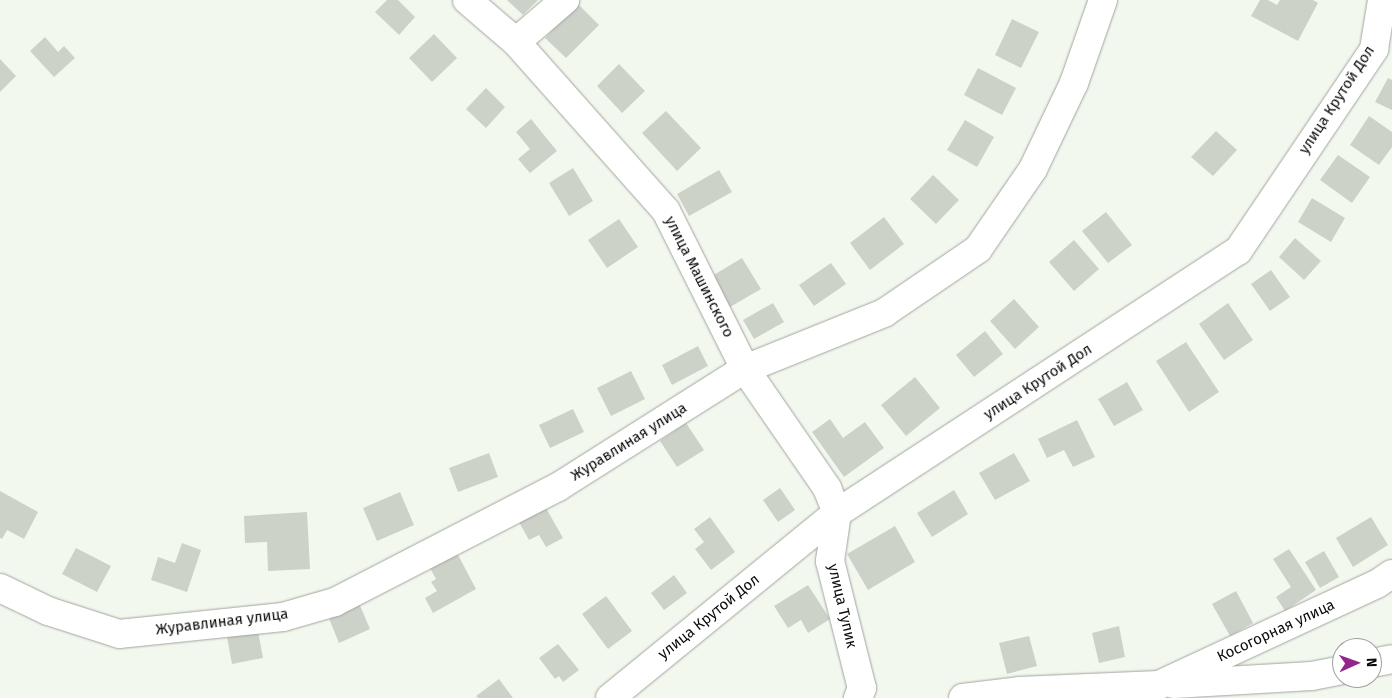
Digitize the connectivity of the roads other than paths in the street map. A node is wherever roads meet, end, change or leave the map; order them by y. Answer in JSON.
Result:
{"nodes":[{"id":1,"x":467,"y":0,"type":"edge"},
{"id":2,"x":565,"y":0,"type":"edge"},
{"id":3,"x":1103,"y":0,"type":"edge"},
{"id":4,"x":1381,"y":0,"type":"edge"},
{"id":5,"x":1392,"y":4,"type":"edge"},
{"id":6,"x":516,"y":42,"type":"junction"},
{"id":7,"x":745,"y":369,"type":"junction"},
{"id":8,"x":837,"y":513,"type":"junction"},
{"id":9,"x":1392,"y":574,"type":"edge"},
{"id":10,"x":0,"y":588,"type":"edge"},
{"id":11,"x":1332,"y":672,"type":"edge"},
{"id":12,"x":1159,"y":685,"type":"junction"},
{"id":13,"x":610,"y":698,"type":"edge"},
{"id":14,"x":858,"y":698,"type":"edge"},
{"id":15,"x":963,"y":698,"type":"edge"}],
"edges":[{"from":1,"to":6,"type":"street","name":"улица Машинского"},
{"from":2,"to":6,"type":"street"},
{"from":3,"to":7,"type":"street","name":"Журавлиная улица"},
{"from":4,"to":5,"type":"street"},
{"from":4,"to":8,"type":"street","name":"улица Крутой Дол"},
{"from":6,"to":7,"type":"street","name":"улица Машинского"},
{"from":7,"to":8,"type":"street","name":"улица Машинского"},
{"from":7,"to":10,"type":"street","name":"Журавлиная улица"},
{"from":8,"to":13,"type":"street","name":"улица Крутой Дол"},
{"from":8,"to":14,"type":"street","name":"улица Тупик"},
{"from":9,"to":12,"type":"street","name":"Косогорная улица"},
{"from":11,"to":12,"type":"street","name":"Косогорная улица"},
{"from":12,"to":15,"type":"street","name":"Косогорная улица"}]}
